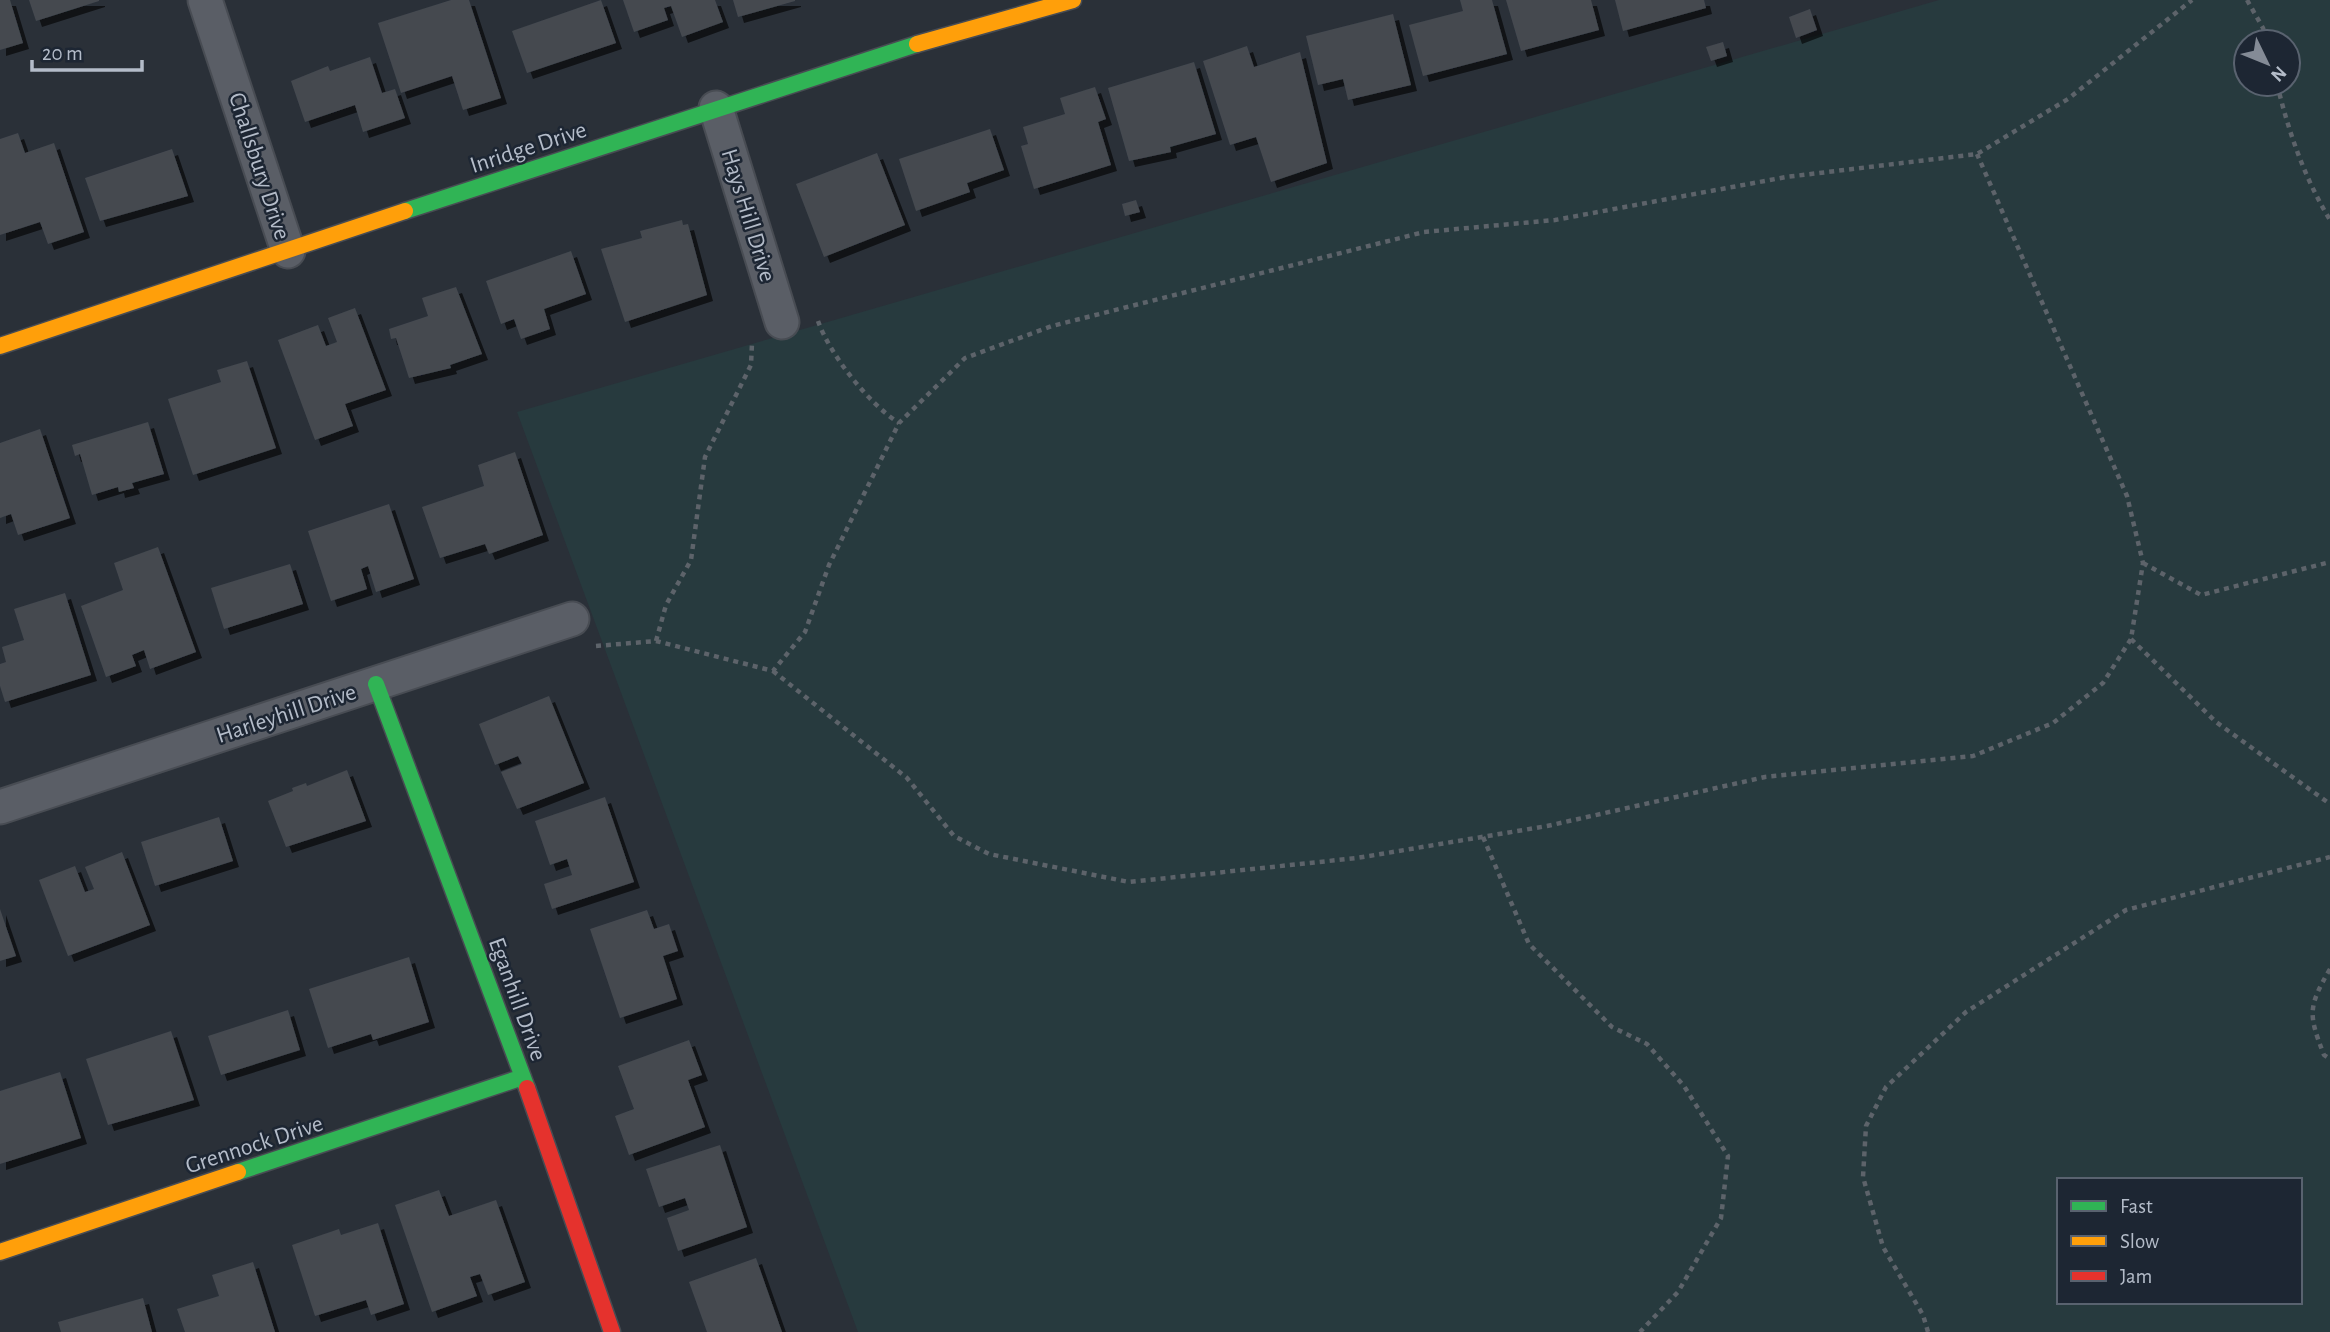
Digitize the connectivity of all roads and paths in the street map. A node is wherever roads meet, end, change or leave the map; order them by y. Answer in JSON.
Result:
{"nodes":[{"id":1,"x":205,"y":0,"type":"edge"},
{"id":2,"x":1073,"y":0,"type":"edge"},
{"id":3,"x":2192,"y":0,"type":"edge"},
{"id":4,"x":2247,"y":0,"type":"edge"},
{"id":5,"x":2263,"y":28,"type":"edge"},
{"id":6,"x":2280,"y":98,"type":"edge"},
{"id":7,"x":716,"y":108,"type":"junction"},
{"id":8,"x":1977,"y":154,"type":"junction"},
{"id":9,"x":2330,"y":220,"type":"edge"},
{"id":10,"x":288,"y":251,"type":"junction"},
{"id":11,"x":817,"y":318,"type":"dead end"},
{"id":12,"x":782,"y":322,"type":"dead end"},
{"id":13,"x":750,"y":335,"type":"dead end"},
{"id":14,"x":0,"y":346,"type":"edge"},
{"id":15,"x":899,"y":423,"type":"junction"},
{"id":16,"x":2330,"y":562,"type":"edge"},
{"id":17,"x":2143,"y":563,"type":"junction"},
{"id":18,"x":578,"y":633,"type":"joint"},
{"id":19,"x":2131,"y":639,"type":"junction"},
{"id":20,"x":656,"y":641,"type":"junction"},
{"id":21,"x":773,"y":671,"type":"junction"},
{"id":22,"x":376,"y":684,"type":"junction"},
{"id":23,"x":2330,"y":804,"type":"edge"},
{"id":24,"x":0,"y":807,"type":"edge"},
{"id":25,"x":1483,"y":837,"type":"junction"},
{"id":26,"x":2330,"y":857,"type":"edge"},
{"id":27,"x":2330,"y":969,"type":"edge"},
{"id":28,"x":2330,"y":1059,"type":"edge"},
{"id":29,"x":523,"y":1077,"type":"junction"},
{"id":30,"x":0,"y":1252,"type":"edge"},
{"id":31,"x":612,"y":1332,"type":"edge"},
{"id":32,"x":1640,"y":1332,"type":"edge"},
{"id":33,"x":1928,"y":1332,"type":"edge"}],
"edges":[{"from":1,"to":10,"type":"street","name":"Challsbury Drive"},
{"from":2,"to":7,"type":"street","name":"Inridge Drive"},
{"from":3,"to":8,"type":"path"},
{"from":4,"to":5,"type":"path"},
{"from":6,"to":9,"type":"path"},
{"from":7,"to":10,"type":"street","name":"Inridge Drive"},
{"from":7,"to":12,"type":"street","name":"Hays Hill Drive"},
{"from":8,"to":15,"type":"path"},
{"from":8,"to":17,"type":"path"},
{"from":10,"to":14,"type":"street","name":"Inridge Drive"},
{"from":11,"to":15,"type":"path"},
{"from":13,"to":20,"type":"path"},
{"from":15,"to":21,"type":"path"},
{"from":16,"to":17,"type":"path"},
{"from":17,"to":19,"type":"path"},
{"from":18,"to":20,"type":"path"},
{"from":18,"to":22,"type":"street","name":"Harleyhill Drive"},
{"from":19,"to":23,"type":"path"},
{"from":19,"to":25,"type":"path"},
{"from":20,"to":21,"type":"path"},
{"from":21,"to":25,"type":"path"},
{"from":22,"to":24,"type":"street","name":"Harleyhill Drive"},
{"from":22,"to":29,"type":"street","name":"Eganhill Drive"},
{"from":25,"to":32,"type":"path"},
{"from":26,"to":33,"type":"path"},
{"from":27,"to":28,"type":"path"},
{"from":29,"to":30,"type":"street","name":"Grennock Drive"},
{"from":29,"to":31,"type":"street","name":"Eganhill Drive"}]}
